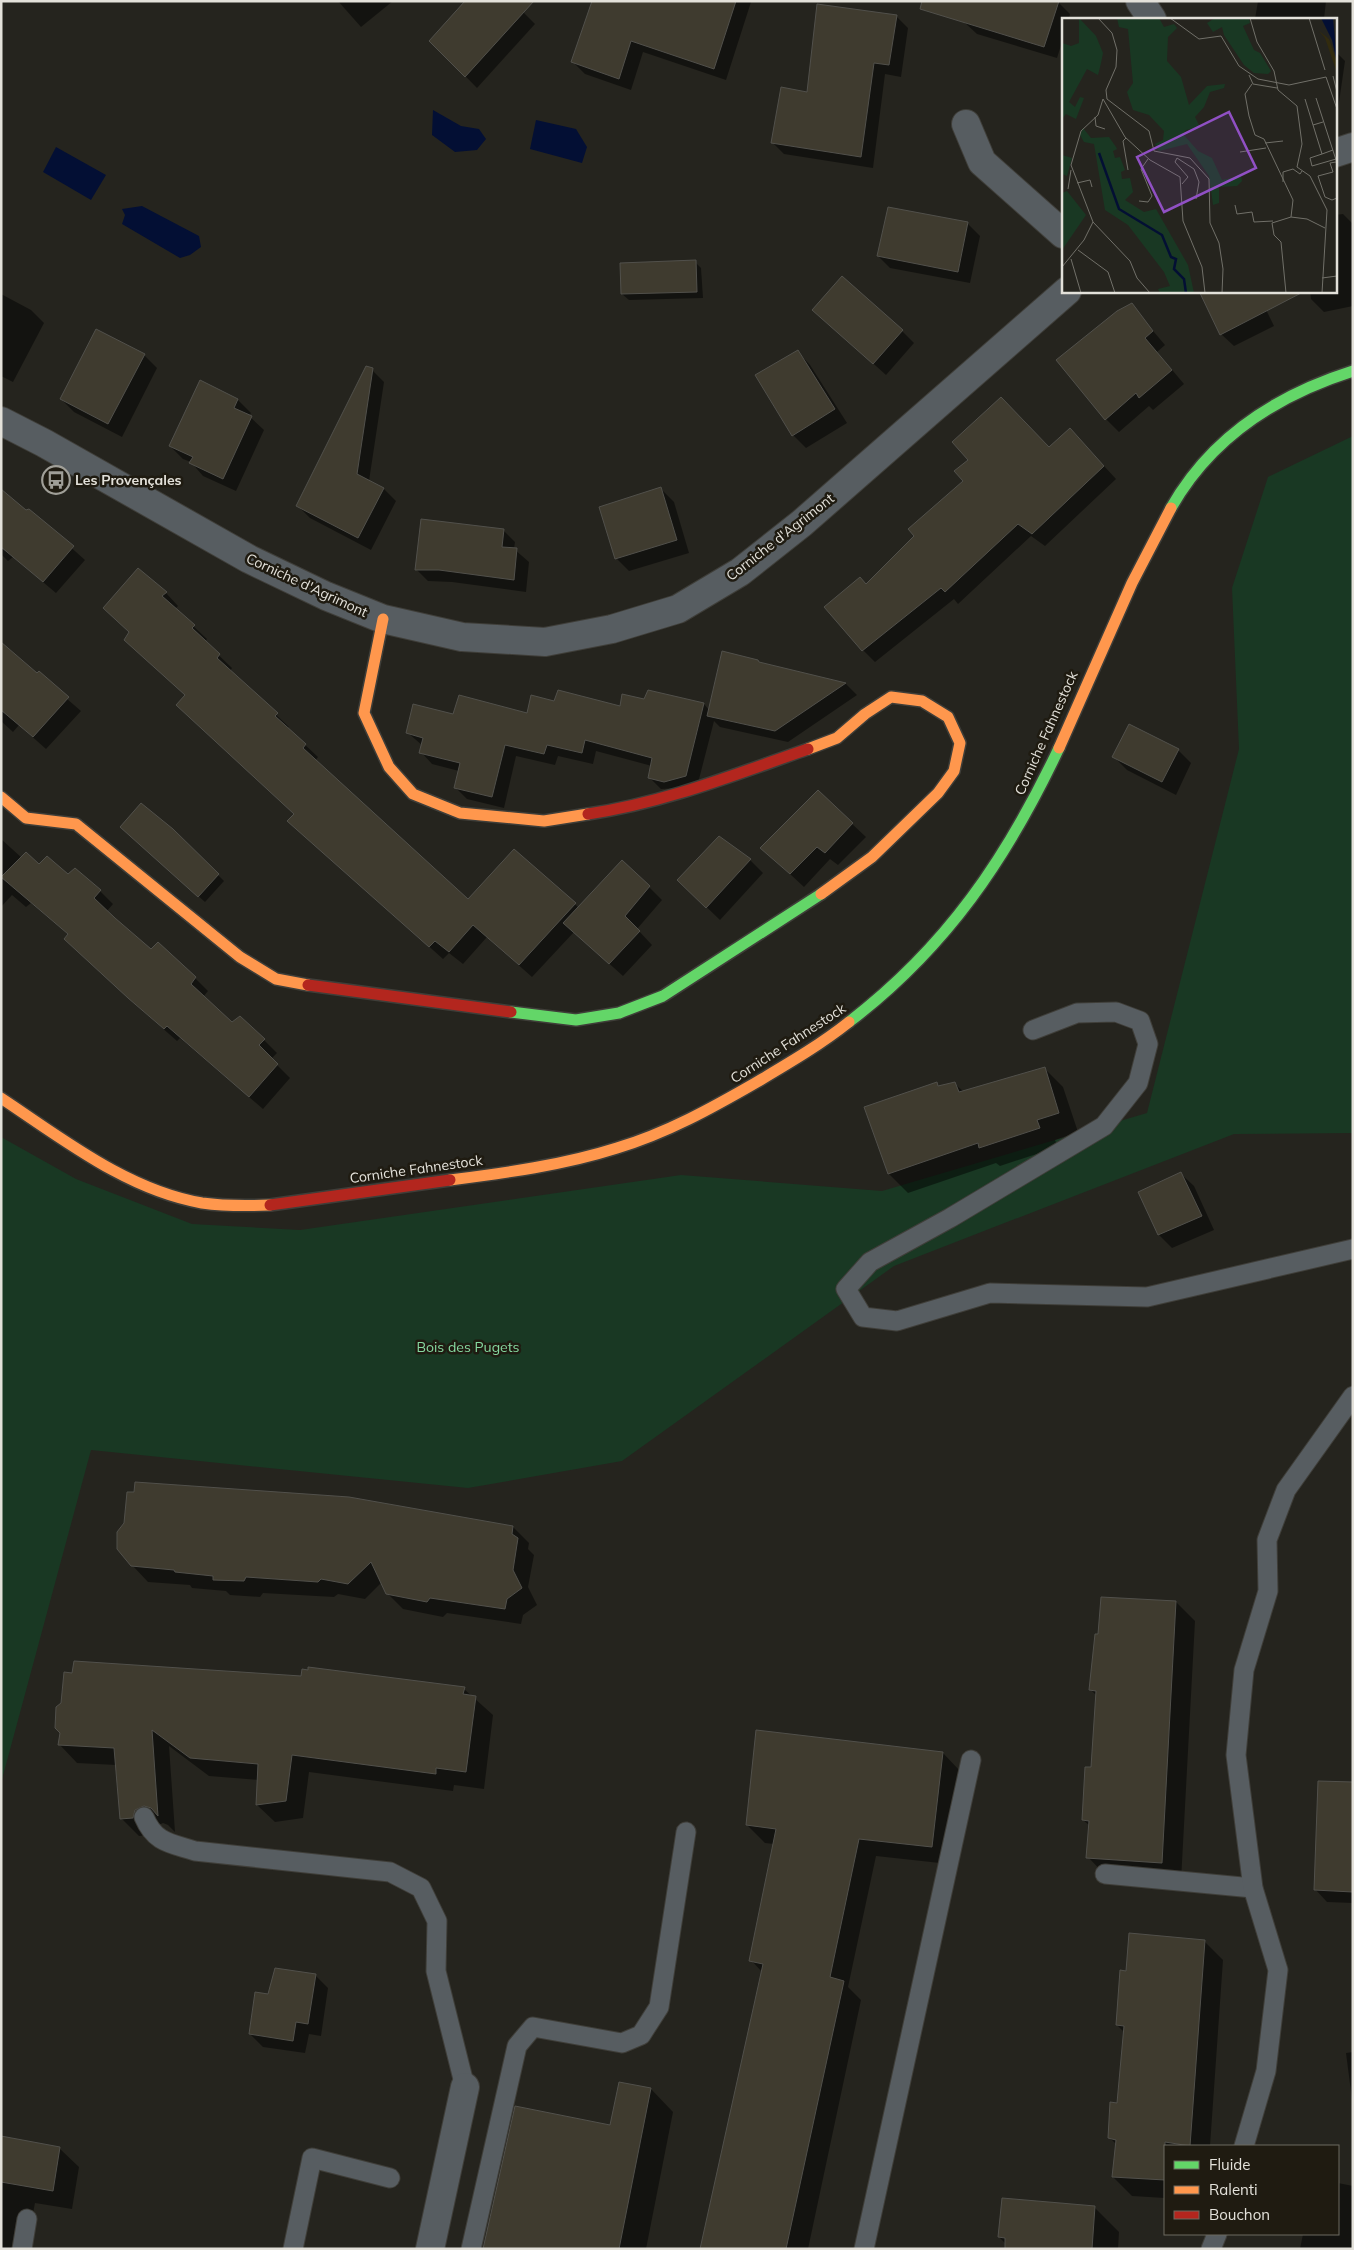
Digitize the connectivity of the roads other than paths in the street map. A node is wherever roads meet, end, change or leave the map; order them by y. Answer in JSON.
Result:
{"nodes":[{"id":1,"x":1140,"y":1,"type":"edge"},
{"id":2,"x":1151,"y":18,"type":"edge"},
{"id":3,"x":966,"y":124,"type":"dead end"},
{"id":4,"x":1353,"y":147,"type":"edge"},
{"id":5,"x":1336,"y":153,"type":"edge"},
{"id":6,"x":1062,"y":233,"type":"edge"},
{"id":7,"x":1066,"y":292,"type":"edge"},
{"id":8,"x":1353,"y":371,"type":"edge"},
{"id":9,"x":1,"y":421,"type":"edge"},
{"id":10,"x":383,"y":619,"type":"junction"},
{"id":11,"x":1,"y":797,"type":"edge"},
{"id":12,"x":1033,"y":1030,"type":"dead end"},
{"id":13,"x":1,"y":1098,"type":"edge"},
{"id":14,"x":1353,"y":1249,"type":"edge"},
{"id":15,"x":1353,"y":1396,"type":"edge"},
{"id":16,"x":971,"y":1760,"type":"dead end"},
{"id":17,"x":144,"y":1817,"type":"dead end"},
{"id":18,"x":686,"y":1832,"type":"dead end"},
{"id":19,"x":1105,"y":1874,"type":"dead end"},
{"id":20,"x":1253,"y":1888,"type":"junction"},
{"id":21,"x":464,"y":2087,"type":"joint"},
{"id":22,"x":1244,"y":2145,"type":"edge"},
{"id":23,"x":390,"y":2178,"type":"dead end"},
{"id":24,"x":27,"y":2219,"type":"dead end"},
{"id":25,"x":1217,"y":2235,"type":"edge"},
{"id":26,"x":22,"y":2249,"type":"edge"},
{"id":27,"x":293,"y":2249,"type":"edge"},
{"id":28,"x":430,"y":2249,"type":"edge"},
{"id":29,"x":472,"y":2249,"type":"edge"},
{"id":30,"x":864,"y":2249,"type":"edge"},
{"id":31,"x":1211,"y":2249,"type":"edge"}],
"edges":[{"from":1,"to":2,"type":"street"},
{"from":3,"to":6,"type":"street"},
{"from":4,"to":5,"type":"street"},
{"from":7,"to":10,"type":"street","name":"Corniche d'Agrimont"},
{"from":8,"to":13,"type":"street","name":"Corniche Fahnestock"},
{"from":9,"to":10,"type":"street","name":"Corniche d'Agrimont"},
{"from":10,"to":11,"type":"street"},
{"from":12,"to":14,"type":"lane"},
{"from":15,"to":20,"type":"lane"},
{"from":16,"to":30,"type":"lane"},
{"from":17,"to":21,"type":"lane"},
{"from":18,"to":29,"type":"lane"},
{"from":19,"to":20,"type":"lane"},
{"from":20,"to":22,"type":"lane"},
{"from":21,"to":28,"type":"street"},
{"from":23,"to":27,"type":"lane"},
{"from":24,"to":26,"type":"lane"},
{"from":25,"to":31,"type":"lane"}]}
